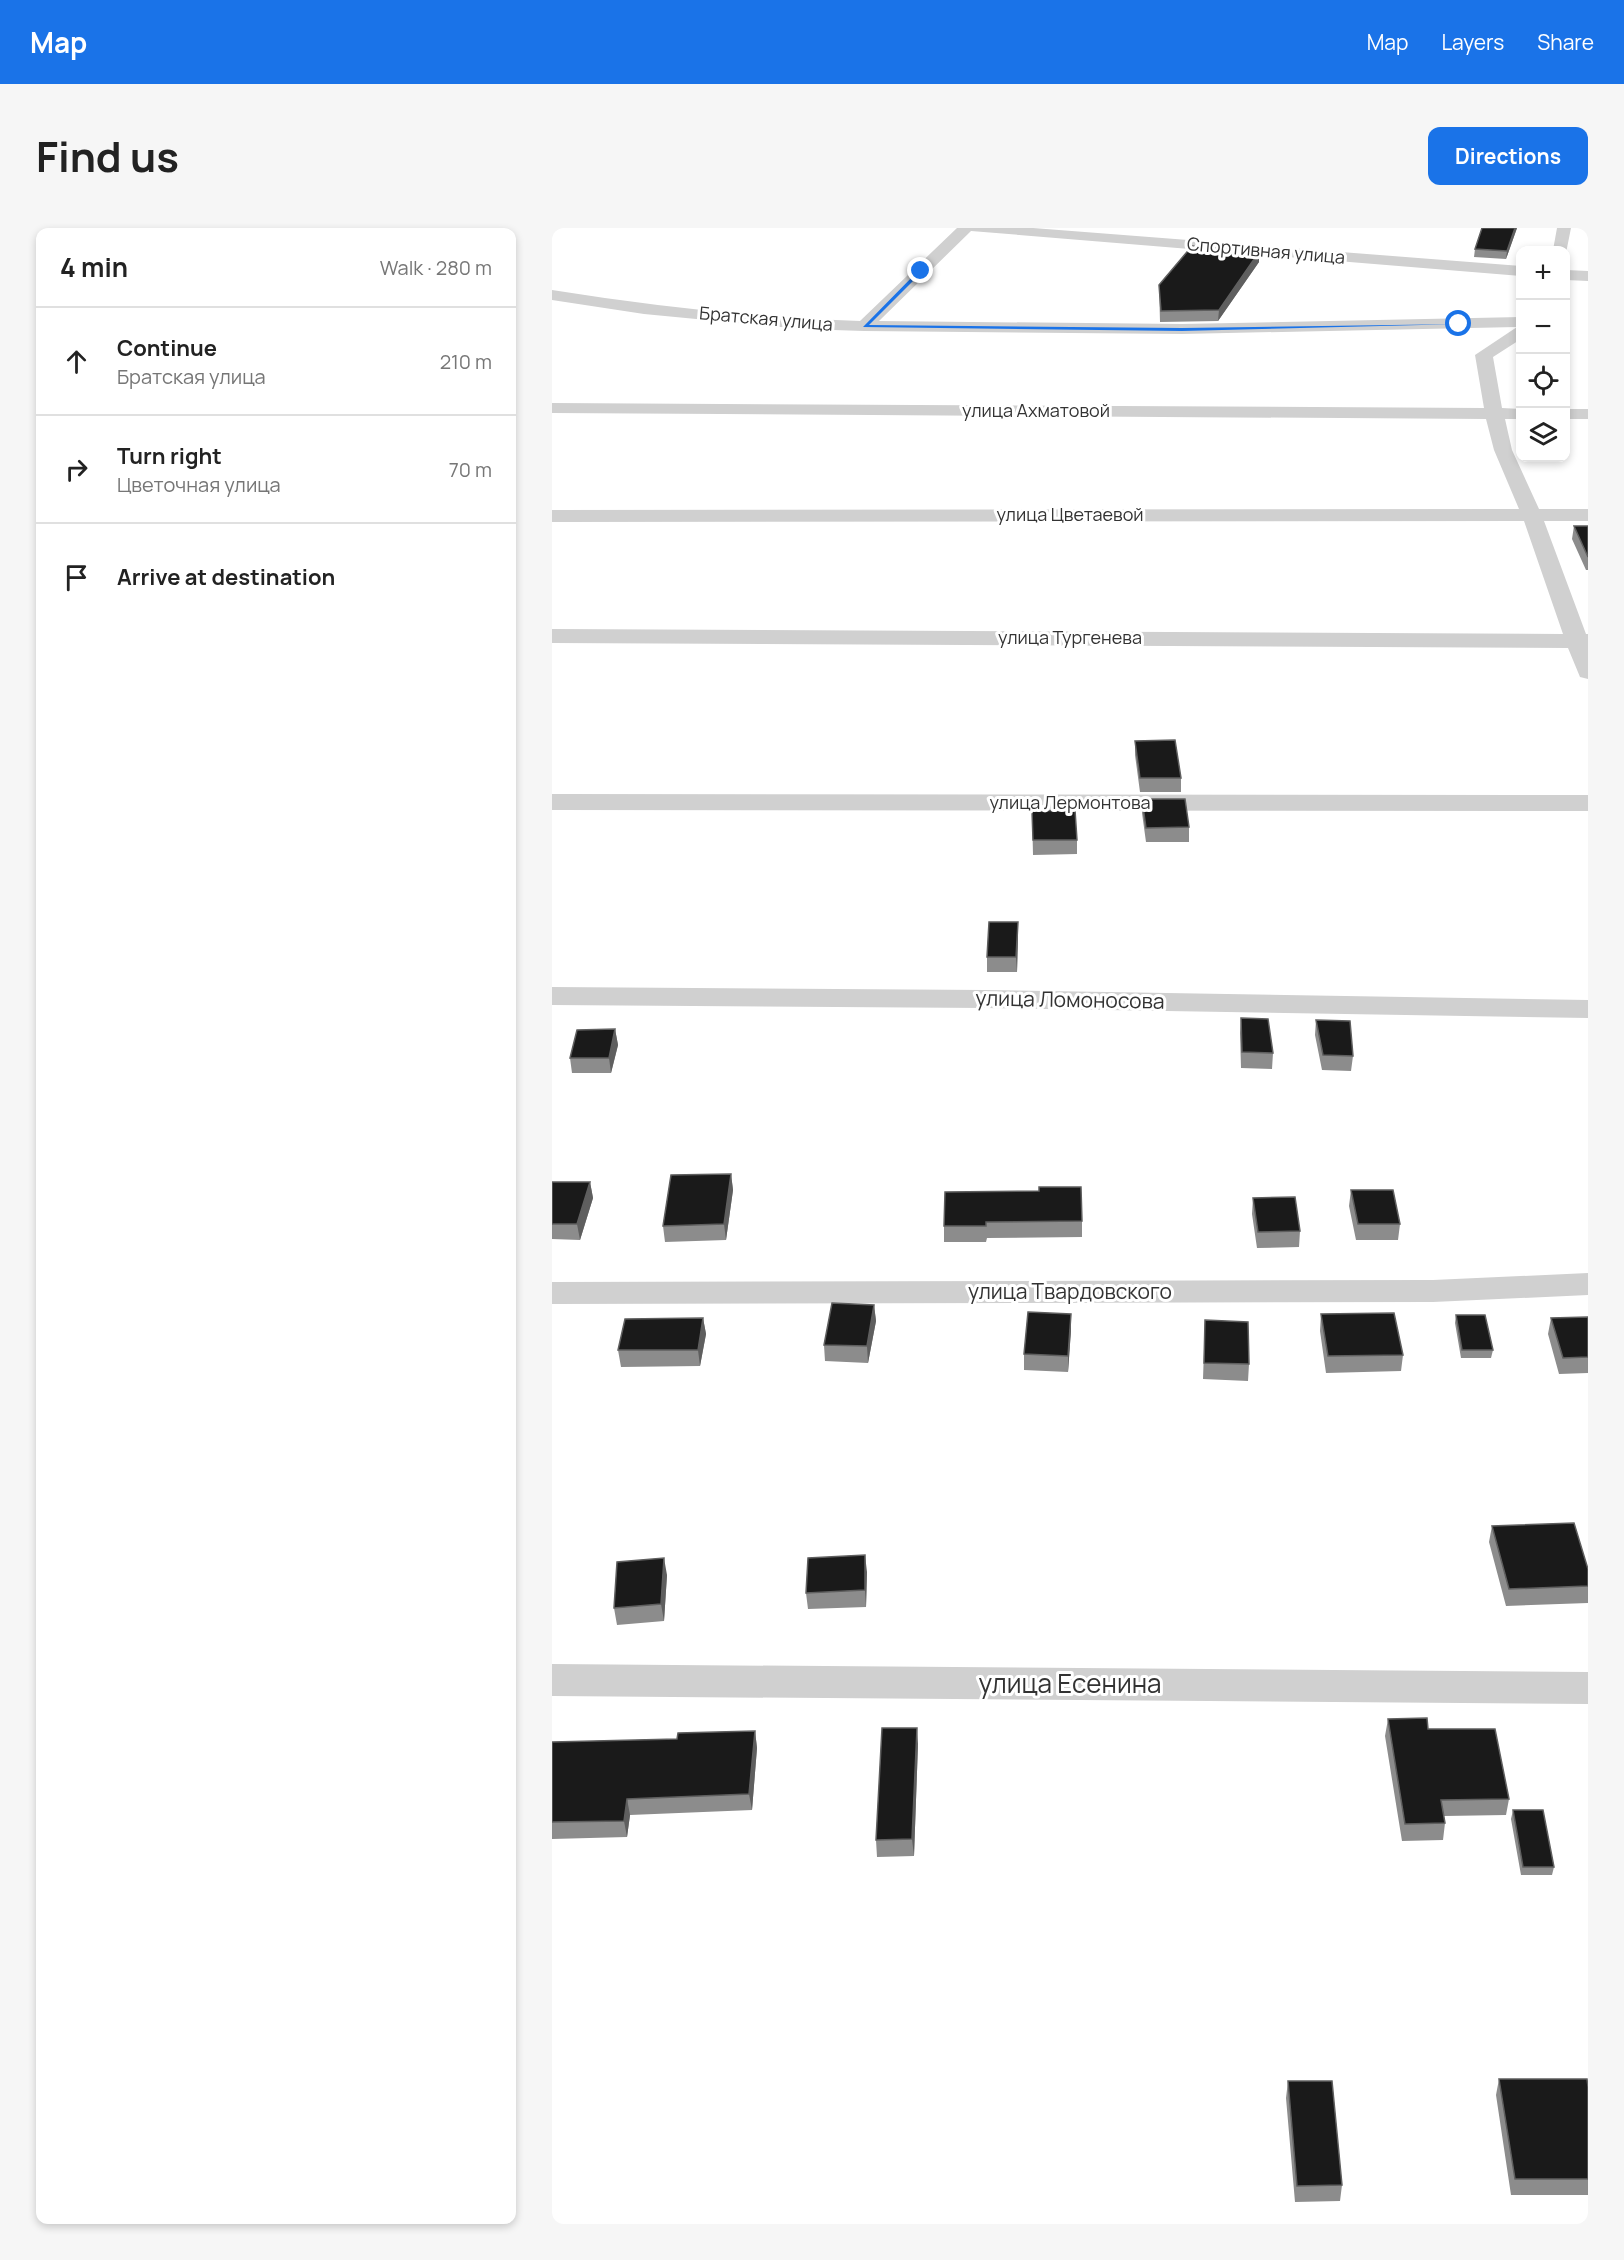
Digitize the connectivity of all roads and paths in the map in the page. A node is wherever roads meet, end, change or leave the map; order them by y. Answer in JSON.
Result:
{"nodes":[{"id":1,"x":966,"y":228,"type":"edge"},
{"id":2,"x":976,"y":228,"type":"edge"},
{"id":3,"x":1564,"y":228,"type":"edge"},
{"id":4,"x":1562,"y":246,"type":"edge"},
{"id":5,"x":1516,"y":271,"type":"edge"},
{"id":6,"x":1570,"y":275,"type":"edge"},
{"id":7,"x":1588,"y":276,"type":"edge"},
{"id":8,"x":552,"y":295,"type":"edge"},
{"id":9,"x":1516,"y":322,"type":"edge"},
{"id":10,"x":864,"y":326,"type":"junction"},
{"id":11,"x":1516,"y":334,"type":"edge"},
{"id":12,"x":552,"y":408,"type":"edge"},
{"id":13,"x":1494,"y":414,"type":"junction"},
{"id":14,"x":1516,"y":414,"type":"edge"},
{"id":15,"x":1570,"y":414,"type":"edge"},
{"id":16,"x":1588,"y":414,"type":"edge"},
{"id":17,"x":1532,"y":515,"type":"junction"},
{"id":18,"x":1588,"y":515,"type":"edge"},
{"id":19,"x":552,"y":516,"type":"edge"},
{"id":20,"x":552,"y":636,"type":"edge"},
{"id":21,"x":1582,"y":641,"type":"edge"},
{"id":22,"x":1588,"y":672,"type":"edge"},
{"id":23,"x":552,"y":802,"type":"edge"},
{"id":24,"x":1588,"y":804,"type":"edge"},
{"id":25,"x":552,"y":996,"type":"edge"},
{"id":26,"x":1588,"y":1009,"type":"edge"},
{"id":27,"x":1588,"y":1284,"type":"edge"},
{"id":28,"x":552,"y":1293,"type":"edge"},
{"id":29,"x":552,"y":1680,"type":"edge"},
{"id":30,"x":1588,"y":1688,"type":"edge"}],
"edges":[{"from":1,"to":10,"type":"street"},
{"from":2,"to":5,"type":"street","name":"Спортивная улица"},
{"from":3,"to":4,"type":"street"},
{"from":6,"to":7,"type":"street"},
{"from":8,"to":10,"type":"street","name":"Братская улица"},
{"from":9,"to":10,"type":"street","name":"Братская улица"},
{"from":11,"to":13,"type":"street"},
{"from":12,"to":13,"type":"street","name":"улица Ахматовой"},
{"from":13,"to":14,"type":"street","name":"улица Ахматовой"},
{"from":13,"to":17,"type":"street"},
{"from":15,"to":16,"type":"street"},
{"from":17,"to":18,"type":"street","name":"улица Цветаевой"},
{"from":17,"to":19,"type":"street","name":"улица Цветаевой"},
{"from":17,"to":21,"type":"street"},
{"from":20,"to":21,"type":"street","name":"улица Тургенева"},
{"from":21,"to":22,"type":"street"},
{"from":23,"to":24,"type":"street","name":"улица Лермонтова"},
{"from":25,"to":26,"type":"street","name":"улица Ломоносова"},
{"from":27,"to":28,"type":"street","name":"улица Твардовского"},
{"from":29,"to":30,"type":"street","name":"улица Есенина"}]}
